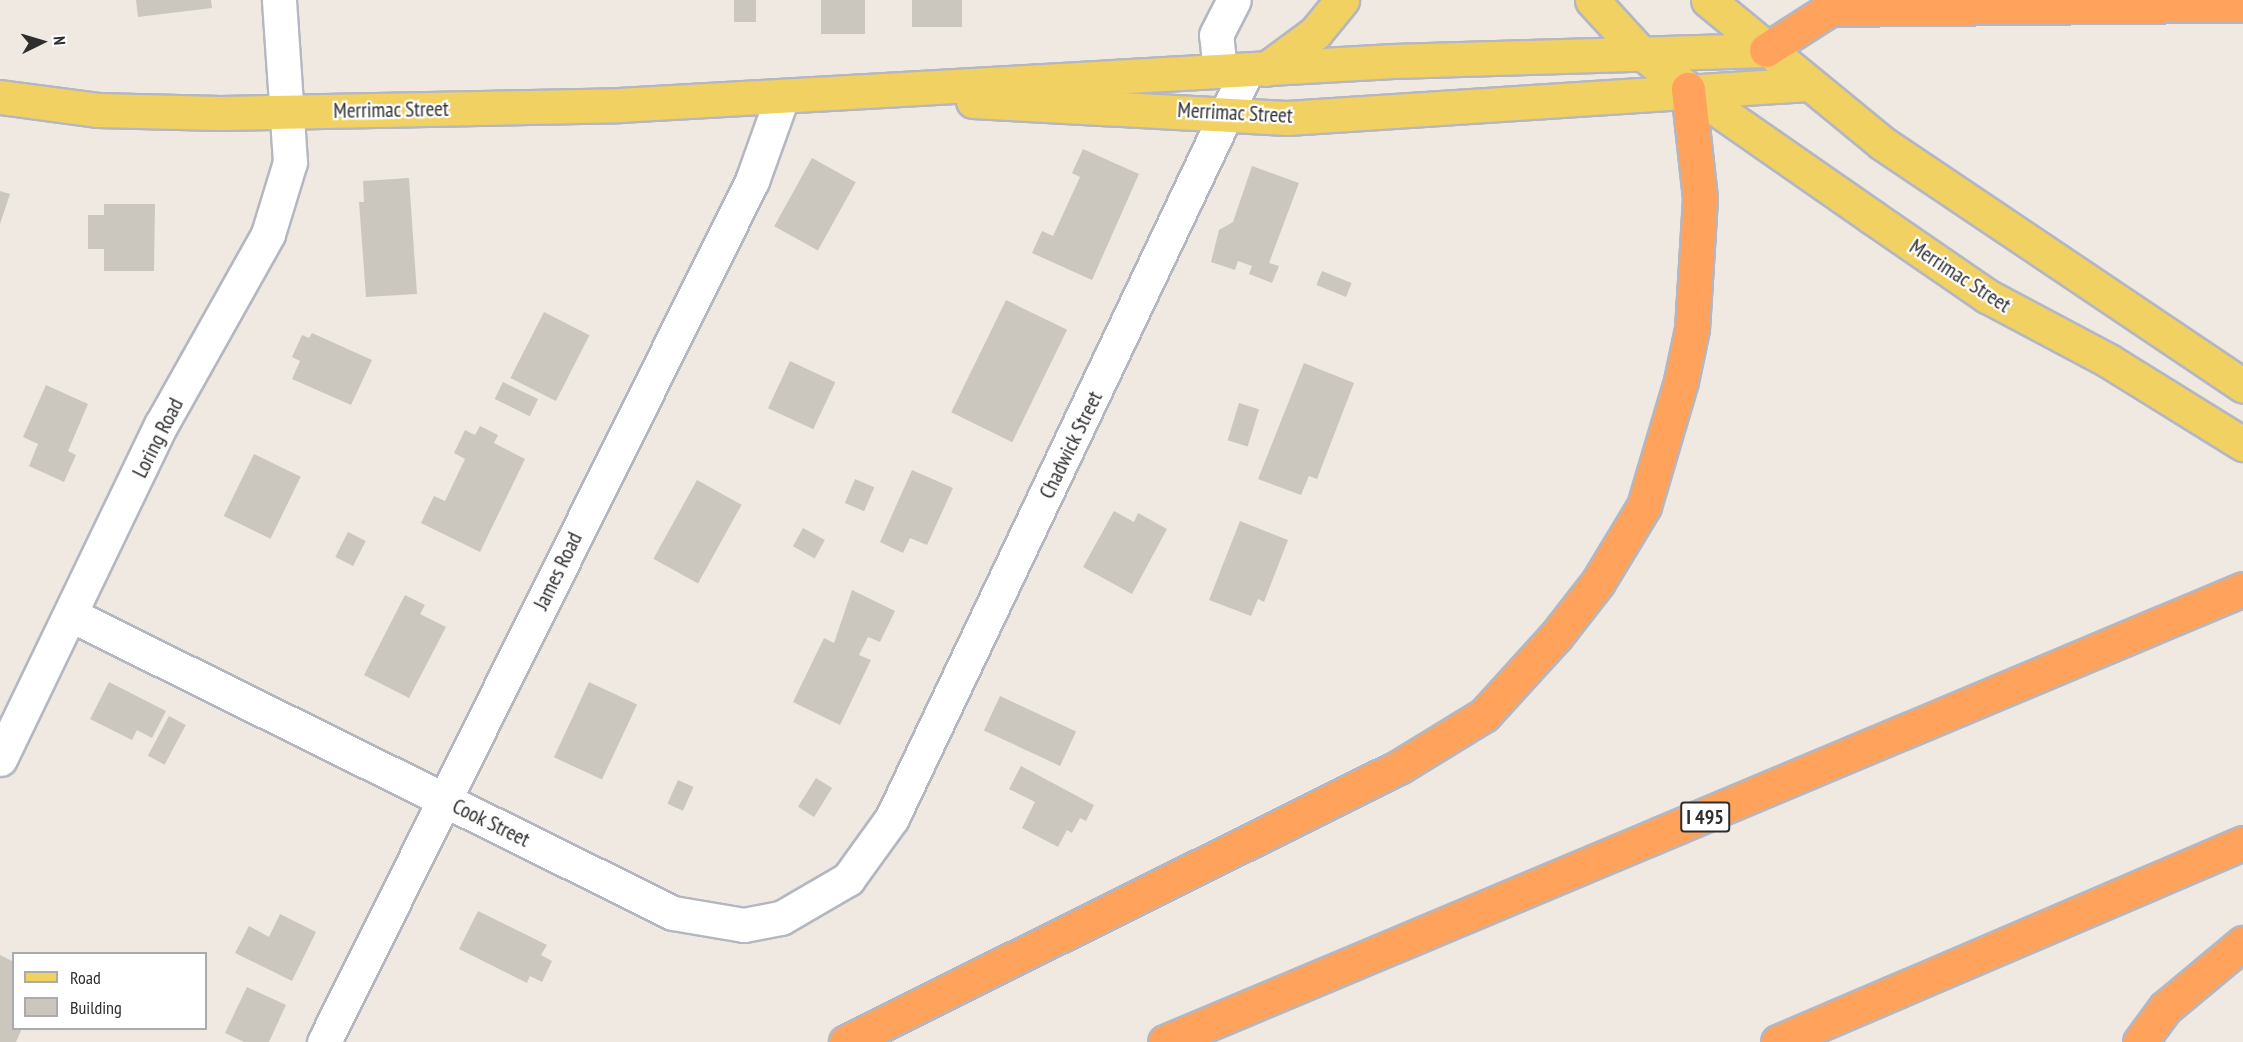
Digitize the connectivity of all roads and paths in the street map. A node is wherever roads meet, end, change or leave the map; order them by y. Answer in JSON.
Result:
{"nodes":[{"id":1,"x":279,"y":0,"type":"edge"},
{"id":2,"x":1233,"y":0,"type":"edge"},
{"id":3,"x":1342,"y":0,"type":"edge"},
{"id":4,"x":1592,"y":0,"type":"edge"},
{"id":5,"x":1708,"y":0,"type":"edge"},
{"id":6,"x":2243,"y":5,"type":"edge"},
{"id":7,"x":1638,"y":50,"type":"junction"},
{"id":8,"x":1766,"y":50,"type":"junction"},
{"id":9,"x":1244,"y":70,"type":"junction"},
{"id":10,"x":1807,"y":84,"type":"junction"},
{"id":11,"x":1688,"y":89,"type":"junction"},
{"id":12,"x":782,"y":97,"type":"junction"},
{"id":13,"x":0,"y":98,"type":"edge"},
{"id":14,"x":290,"y":112,"type":"junction"},
{"id":15,"x":1228,"y":114,"type":"junction"},
{"id":16,"x":2243,"y":386,"type":"edge"},
{"id":17,"x":2243,"y":444,"type":"edge"},
{"id":18,"x":2243,"y":589,"type":"edge"},
{"id":19,"x":73,"y":616,"type":"junction"},
{"id":20,"x":0,"y":759,"type":"edge"},
{"id":21,"x":445,"y":800,"type":"junction"},
{"id":22,"x":892,"y":818,"type":"joint"},
{"id":23,"x":2243,"y":843,"type":"edge"},
{"id":24,"x":2243,"y":943,"type":"edge"},
{"id":25,"x":324,"y":1042,"type":"edge"},
{"id":26,"x":846,"y":1042,"type":"edge"},
{"id":27,"x":1165,"y":1042,"type":"edge"},
{"id":28,"x":1778,"y":1042,"type":"edge"},
{"id":29,"x":2140,"y":1042,"type":"edge"}],
"edges":[{"from":1,"to":14,"type":"street","name":"Loring Road"},
{"from":2,"to":9,"type":"street"},
{"from":3,"to":9,"type":"main road"},
{"from":4,"to":7,"type":"main road"},
{"from":5,"to":8,"type":"main road"},
{"from":6,"to":8,"type":"highway"},
{"from":7,"to":8,"type":"main road","name":"Merrimac Street"},
{"from":7,"to":9,"type":"main road","name":"Merrimac Street"},
{"from":7,"to":11,"type":"main road","name":"Merrimac Street"},
{"from":8,"to":10,"type":"main road"},
{"from":9,"to":12,"type":"main road","name":"Merrimac Street"},
{"from":9,"to":15,"type":"street","name":"Chadwick Street"},
{"from":10,"to":11,"type":"main road","name":"Merrimac Street"},
{"from":10,"to":16,"type":"main road"},
{"from":11,"to":15,"type":"main road","name":"Merrimac Street"},
{"from":11,"to":17,"type":"main road","name":"Merrimac Street"},
{"from":11,"to":26,"type":"highway"},
{"from":12,"to":14,"type":"main road","name":"Merrimac Street"},
{"from":12,"to":15,"type":"main road","name":"Merrimac Street"},
{"from":12,"to":21,"type":"street","name":"James Road"},
{"from":13,"to":14,"type":"main road","name":"Merrimac Street"},
{"from":14,"to":19,"type":"street","name":"Loring Road"},
{"from":15,"to":22,"type":"street","name":"Chadwick Street"},
{"from":18,"to":27,"type":"highway","number":"I 495"},
{"from":19,"to":20,"type":"street","name":"Loring Road"},
{"from":19,"to":21,"type":"street","name":"Cook Street"},
{"from":21,"to":22,"type":"street","name":"Cook Street"},
{"from":21,"to":25,"type":"street","name":"James Road"},
{"from":23,"to":28,"type":"highway"},
{"from":24,"to":29,"type":"highway"}]}
